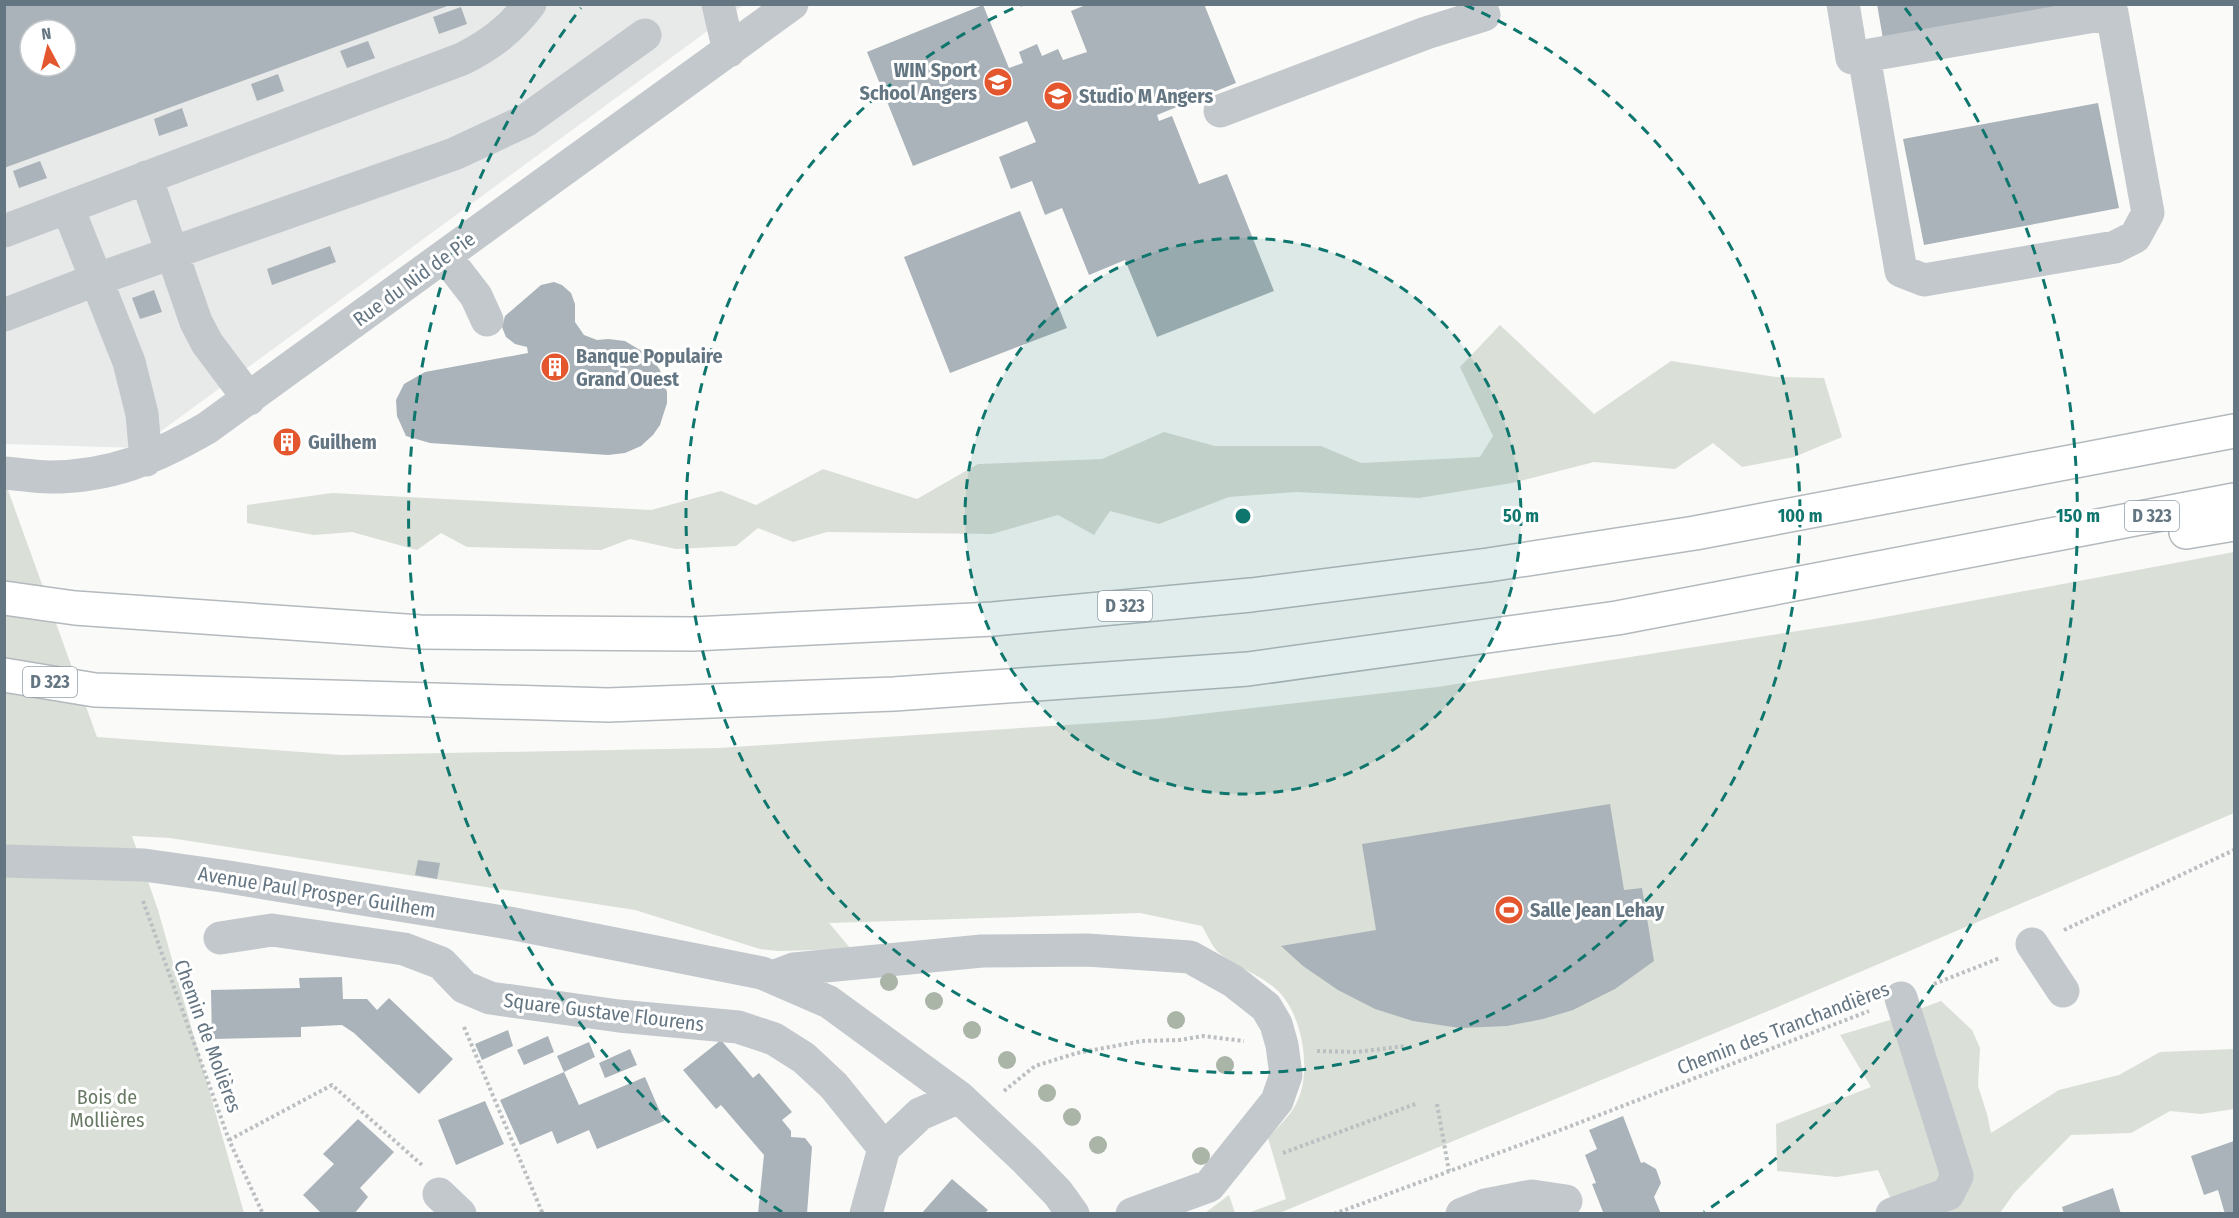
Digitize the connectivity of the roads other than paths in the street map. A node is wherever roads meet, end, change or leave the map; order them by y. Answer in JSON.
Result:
{"nodes":[{"id":1,"x":530,"y":4,"type":"edge"},
{"id":2,"x":718,"y":4,"type":"edge"},
{"id":3,"x":792,"y":4,"type":"edge"},
{"id":4,"x":1478,"y":4,"type":"edge"},
{"id":5,"x":1843,"y":4,"type":"edge"},
{"id":6,"x":645,"y":35,"type":"dead end"},
{"id":7,"x":729,"y":51,"type":"junction"},
{"id":8,"x":1864,"y":56,"type":"junction"},
{"id":9,"x":1220,"y":111,"type":"dead end"},
{"id":10,"x":146,"y":177,"type":"junction"},
{"id":11,"x":68,"y":208,"type":"junction"},
{"id":12,"x":4,"y":231,"type":"edge"},
{"id":13,"x":172,"y":253,"type":"junction"},
{"id":14,"x":445,"y":256,"type":"junction"},
{"id":15,"x":95,"y":280,"type":"junction"},
{"id":16,"x":4,"y":315,"type":"edge"},
{"id":17,"x":487,"y":320,"type":"dead end"},
{"id":18,"x":249,"y":399,"type":"junction"},
{"id":19,"x":2235,"y":431,"type":"edge"},
{"id":20,"x":146,"y":460,"type":"junction"},
{"id":21,"x":4,"y":473,"type":"edge"},
{"id":22,"x":2235,"y":500,"type":"edge"},
{"id":23,"x":2235,"y":524,"type":"edge"},
{"id":24,"x":2070,"y":533,"type":"junction"},
{"id":25,"x":4,"y":598,"type":"edge"},
{"id":26,"x":4,"y":675,"type":"edge"},
{"id":27,"x":4,"y":861,"type":"edge"},
{"id":28,"x":220,"y":938,"type":"dead end"},
{"id":29,"x":2032,"y":944,"type":"road end"},
{"id":30,"x":773,"y":977,"type":"junction"},
{"id":31,"x":2062,"y":991,"type":"dead end"},
{"id":32,"x":1901,"y":998,"type":"road end"},
{"id":33,"x":959,"y":1097,"type":"junction"},
{"id":34,"x":884,"y":1148,"type":"junction"},
{"id":35,"x":1566,"y":1201,"type":"dead end"},
{"id":36,"x":866,"y":1214,"type":"edge"},
{"id":37,"x":1073,"y":1214,"type":"edge"},
{"id":38,"x":1132,"y":1214,"type":"edge"},
{"id":39,"x":1462,"y":1214,"type":"edge"},
{"id":40,"x":1892,"y":1214,"type":"edge"}],
"edges":[{"from":1,"to":10,"type":"street"},
{"from":2,"to":7,"type":"street"},
{"from":3,"to":7,"type":"street","name":"Rue du Nid de Pie"},
{"from":4,"to":9,"type":"street"},
{"from":5,"to":8,"type":"street"},
{"from":6,"to":13,"type":"street"},
{"from":7,"to":14,"type":"street","name":"Rue du Nid de Pie"},
{"from":8,"to":8,"type":"street"},
{"from":10,"to":11,"type":"street"},
{"from":10,"to":13,"type":"street"},
{"from":11,"to":12,"type":"street"},
{"from":11,"to":15,"type":"street"},
{"from":13,"to":15,"type":"street"},
{"from":13,"to":18,"type":"street"},
{"from":14,"to":17,"type":"street"},
{"from":14,"to":18,"type":"street","name":"Rue du Nid de Pie"},
{"from":15,"to":16,"type":"street"},
{"from":15,"to":20,"type":"street"},
{"from":18,"to":20,"type":"street","name":"Rue du Nid de Pie"},
{"from":19,"to":25,"type":"highway","number":"D 323"},
{"from":20,"to":21,"type":"street","name":"Rue du Nid de Pie"},
{"from":22,"to":24,"type":"highway","number":"D 323"},
{"from":23,"to":24,"type":"highway"},
{"from":24,"to":26,"type":"highway","number":"D 323"},
{"from":27,"to":30,"type":"street","name":"Avenue Paul Prosper Guilhem"},
{"from":28,"to":34,"type":"street","name":"Square Gustave Flourens"},
{"from":29,"to":31,"type":"street"},
{"from":30,"to":33,"type":"street","name":"Avenue Paul Prosper Guilhem"},
{"from":30,"to":38,"type":"street"},
{"from":32,"to":40,"type":"street"},
{"from":33,"to":34,"type":"street"},
{"from":33,"to":37,"type":"street","name":"Avenue Paul Prosper Guilhem"},
{"from":34,"to":36,"type":"street"},
{"from":35,"to":39,"type":"street"}]}
